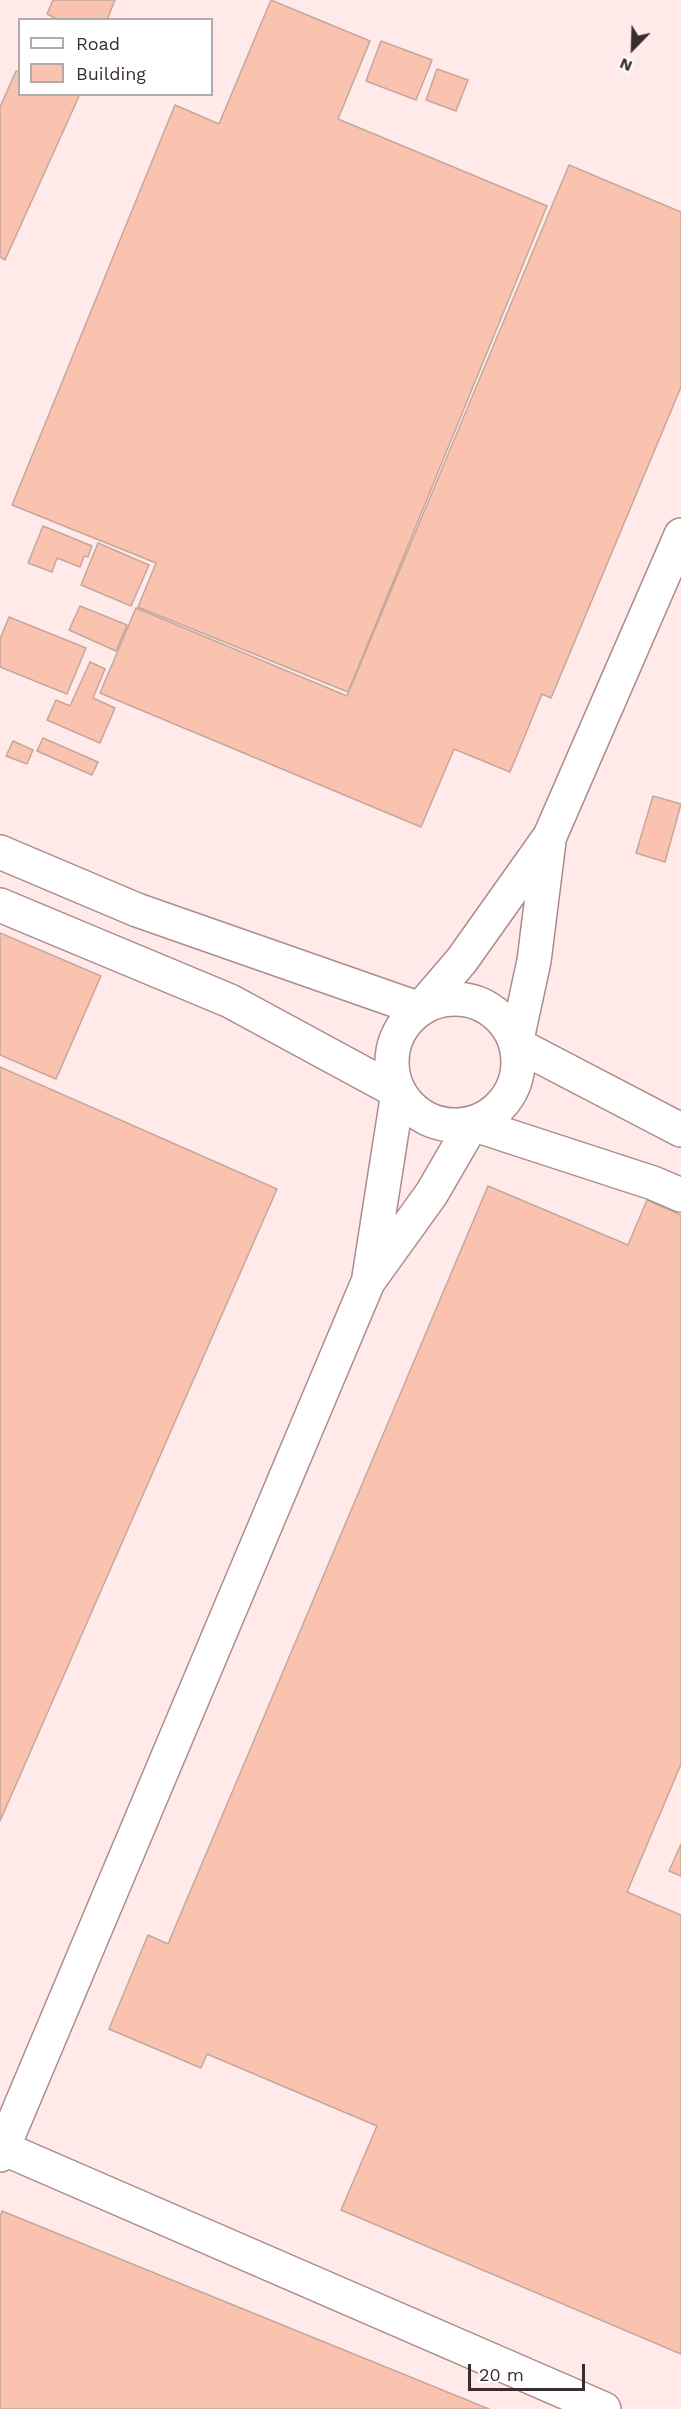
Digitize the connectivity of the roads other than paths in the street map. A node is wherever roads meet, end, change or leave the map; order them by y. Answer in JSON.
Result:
{"nodes":[{"id":1,"x":681,"y":535,"type":"edge"},
{"id":2,"x":550,"y":836,"type":"junction"},
{"id":3,"x":0,"y":852,"type":"edge"},
{"id":4,"x":0,"y":905,"type":"edge"},
{"id":5,"x":420,"y":1009,"type":"junction"},
{"id":6,"x":516,"y":1044,"type":"junction"},
{"id":7,"x":398,"y":1092,"type":"junction"},
{"id":8,"x":472,"y":1124,"type":"junction"},
{"id":9,"x":681,"y":1130,"type":"edge"},
{"id":10,"x":681,"y":1195,"type":"edge"},
{"id":11,"x":368,"y":1282,"type":"junction"},
{"id":12,"x":1,"y":2150,"type":"edge"},
{"id":13,"x":604,"y":2409,"type":"edge"}],
"edges":[{"from":1,"to":2,"type":"street"},
{"from":2,"to":5,"type":"street"},
{"from":2,"to":6,"type":"street"},
{"from":3,"to":5,"type":"street"},
{"from":4,"to":7,"type":"street"},
{"from":5,"to":6,"type":"street"},
{"from":5,"to":7,"type":"street"},
{"from":6,"to":8,"type":"street"},
{"from":6,"to":9,"type":"street"},
{"from":7,"to":8,"type":"street"},
{"from":7,"to":11,"type":"street"},
{"from":8,"to":10,"type":"street"},
{"from":8,"to":11,"type":"street"},
{"from":11,"to":12,"type":"street"},
{"from":12,"to":13,"type":"street"}]}
